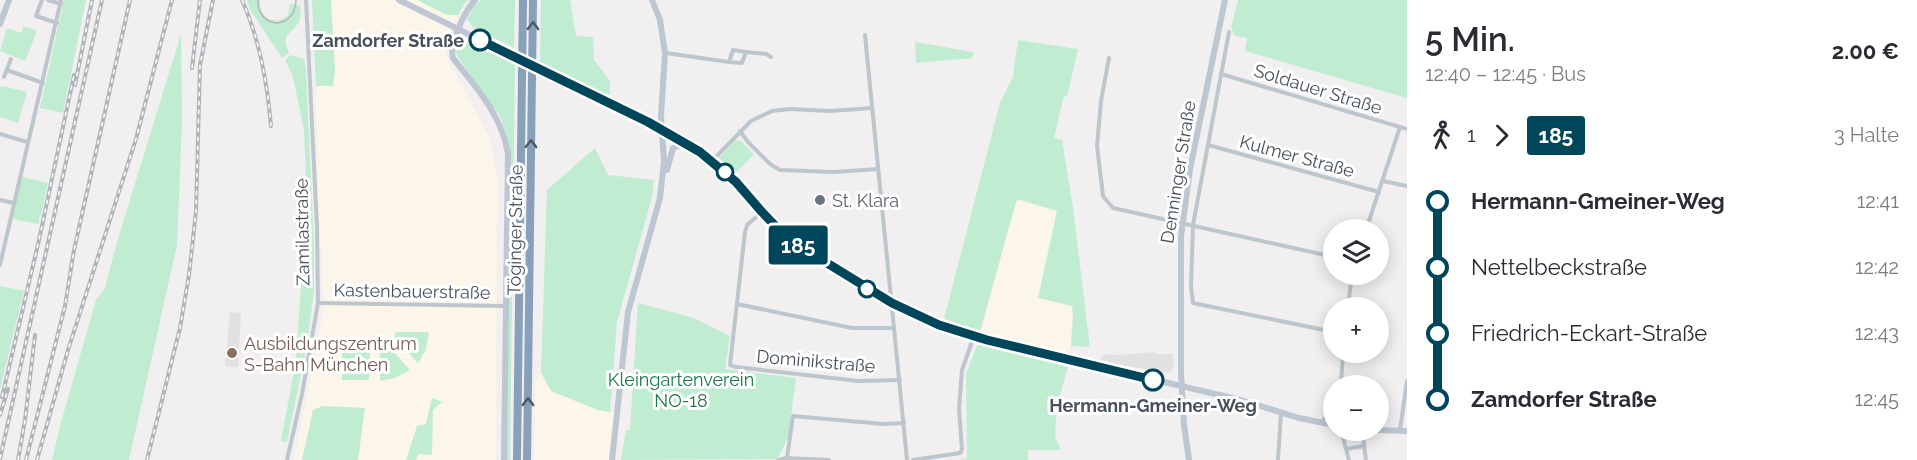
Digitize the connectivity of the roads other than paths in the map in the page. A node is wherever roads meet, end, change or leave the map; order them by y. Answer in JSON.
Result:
{"nodes":[{"id":1,"x":9,"y":0,"type":"edge"},
{"id":2,"x":42,"y":0,"type":"edge"},
{"id":3,"x":48,"y":0,"type":"edge"},
{"id":4,"x":306,"y":0,"type":"edge"},
{"id":5,"x":399,"y":0,"type":"edge"},
{"id":6,"x":475,"y":0,"type":"edge"},
{"id":7,"x":523,"y":0,"type":"edge"},
{"id":8,"x":533,"y":0,"type":"edge"},
{"id":9,"x":652,"y":0,"type":"edge"},
{"id":10,"x":1225,"y":0,"type":"edge"},
{"id":11,"x":61,"y":2,"type":"edge"},
{"id":12,"x":57,"y":23,"type":"junction"},
{"id":13,"x":0,"y":24,"type":"edge"},
{"id":14,"x":459,"y":30,"type":"junction"},
{"id":15,"x":1229,"y":32,"type":"dead end"},
{"id":16,"x":865,"y":35,"type":"dead end"},
{"id":17,"x":746,"y":52,"type":"junction"},
{"id":18,"x":665,"y":53,"type":"junction"},
{"id":19,"x":771,"y":57,"type":"dead end"},
{"id":20,"x":1109,"y":58,"type":"dead end"},
{"id":21,"x":11,"y":59,"type":"dead end"},
{"id":22,"x":729,"y":62,"type":"junction"},
{"id":23,"x":7,"y":70,"type":"junction"},
{"id":24,"x":1221,"y":74,"type":"junction"},
{"id":25,"x":4,"y":76,"type":"dead end"},
{"id":26,"x":43,"y":82,"type":"junction"},
{"id":27,"x":872,"y":108,"type":"junction"},
{"id":28,"x":1400,"y":128,"type":"junction"},
{"id":29,"x":1407,"y":129,"type":"edge"},
{"id":30,"x":662,"y":130,"type":"junction"},
{"id":31,"x":740,"y":131,"type":"junction"},
{"id":32,"x":0,"y":134,"type":"edge"},
{"id":33,"x":27,"y":142,"type":"junction"},
{"id":34,"x":1208,"y":145,"type":"junction"},
{"id":35,"x":691,"y":146,"type":"junction"},
{"id":36,"x":712,"y":160,"type":"junction"},
{"id":37,"x":878,"y":168,"type":"junction"},
{"id":38,"x":1383,"y":181,"type":"junction"},
{"id":39,"x":663,"y":184,"type":"junction"},
{"id":40,"x":1407,"y":186,"type":"edge"},
{"id":41,"x":1379,"y":192,"type":"junction"},
{"id":42,"x":0,"y":200,"type":"edge"},
{"id":43,"x":14,"y":203,"type":"junction"},
{"id":44,"x":762,"y":212,"type":"junction"},
{"id":45,"x":1370,"y":219,"type":"edge"},
{"id":46,"x":1183,"y":222,"type":"junction"},
{"id":47,"x":1193,"y":225,"type":"junction"},
{"id":48,"x":1323,"y":254,"type":"edge"},
{"id":49,"x":0,"y":265,"type":"edge"},
{"id":50,"x":318,"y":303,"type":"junction"},
{"id":51,"x":892,"y":303,"type":"junction"},
{"id":52,"x":737,"y":304,"type":"junction"},
{"id":53,"x":506,"y":306,"type":"junction"},
{"id":54,"x":894,"y":328,"type":"junction"},
{"id":55,"x":1323,"y":330,"type":"edge"},
{"id":56,"x":974,"y":336,"type":"junction"},
{"id":57,"x":900,"y":380,"type":"junction"},
{"id":58,"x":1407,"y":381,"type":"edge"},
{"id":59,"x":1182,"y":387,"type":"junction"},
{"id":60,"x":1281,"y":413,"type":"junction"},
{"id":61,"x":904,"y":423,"type":"junction"},
{"id":62,"x":1322,"y":423,"type":"edge"},
{"id":63,"x":1389,"y":430,"type":"edge"},
{"id":64,"x":1404,"y":431,"type":"edge"},
{"id":65,"x":1344,"y":441,"type":"edge"},
{"id":66,"x":1363,"y":441,"type":"edge"},
{"id":67,"x":1364,"y":446,"type":"junction"},
{"id":68,"x":1346,"y":449,"type":"junction"},
{"id":69,"x":787,"y":458,"type":"junction"},
{"id":70,"x":287,"y":460,"type":"edge"},
{"id":71,"x":504,"y":460,"type":"edge"},
{"id":72,"x":517,"y":460,"type":"edge"},
{"id":73,"x":527,"y":460,"type":"edge"},
{"id":74,"x":612,"y":460,"type":"edge"},
{"id":75,"x":778,"y":460,"type":"edge"},
{"id":76,"x":829,"y":460,"type":"edge"},
{"id":77,"x":907,"y":460,"type":"edge"},
{"id":78,"x":913,"y":460,"type":"edge"},
{"id":79,"x":1188,"y":460,"type":"edge"},
{"id":80,"x":1278,"y":460,"type":"edge"},
{"id":81,"x":1349,"y":460,"type":"edge"},
{"id":82,"x":1366,"y":460,"type":"edge"}],
"edges":[{"from":1,"to":13,"type":"street"},
{"from":2,"to":12,"type":"street"},
{"from":3,"to":11,"type":"street"},
{"from":4,"to":50,"type":"street","name":"Zamilastraße"},
{"from":5,"to":14,"type":"street"},
{"from":6,"to":14,"type":"street"},
{"from":7,"to":72,"type":"highway","name":"Töginger Straße"},
{"from":73,"to":8,"type":"highway","name":"Töginger Straße","one_way":true},
{"from":9,"to":18,"type":"street"},
{"from":10,"to":46,"type":"street","name":"Denninger Straße"},
{"from":11,"to":12,"type":"street"},
{"from":12,"to":26,"type":"street"},
{"from":14,"to":30,"type":"street"},
{"from":14,"to":53,"type":"street"},
{"from":15,"to":24,"type":"street","name":"Denninger Straße"},
{"from":16,"to":27,"type":"street"},
{"from":17,"to":19,"type":"street"},
{"from":17,"to":22,"type":"street"},
{"from":17,"to":22,"type":"street"},
{"from":18,"to":22,"type":"street"},
{"from":18,"to":30,"type":"street"},
{"from":20,"to":46,"type":"street"},
{"from":21,"to":23,"type":"street"},
{"from":23,"to":25,"type":"street"},
{"from":23,"to":26,"type":"street"},
{"from":24,"to":28,"type":"street","name":"Soldauer Straße"},
{"from":24,"to":34,"type":"street","name":"Denninger Straße"},
{"from":26,"to":33,"type":"street"},
{"from":27,"to":31,"type":"street"},
{"from":27,"to":37,"type":"street"},
{"from":28,"to":29,"type":"street","name":"Soldauer Straße"},
{"from":28,"to":38,"type":"street"},
{"from":30,"to":35,"type":"street"},
{"from":30,"to":39,"type":"street"},
{"from":31,"to":36,"type":"street"},
{"from":31,"to":37,"type":"street"},
{"from":32,"to":33,"type":"street"},
{"from":33,"to":43,"type":"street"},
{"from":34,"to":41,"type":"street","name":"Kulmer Straße"},
{"from":34,"to":47,"type":"street","name":"Denninger Straße"},
{"from":35,"to":36,"type":"street"},
{"from":35,"to":39,"type":"street"},
{"from":36,"to":44,"type":"street"},
{"from":37,"to":51,"type":"street"},
{"from":38,"to":40,"type":"street"},
{"from":38,"to":41,"type":"street"},
{"from":39,"to":74,"type":"street"},
{"from":41,"to":45,"type":"street"},
{"from":42,"to":43,"type":"street"},
{"from":43,"to":49,"type":"street"},
{"from":44,"to":51,"type":"street"},
{"from":44,"to":52,"type":"street"},
{"from":46,"to":47,"type":"street"},
{"from":46,"to":59,"type":"street","name":"Denninger Straße"},
{"from":47,"to":48,"type":"street"},
{"from":47,"to":55,"type":"street","name":"Denninger Straße"},
{"from":50,"to":53,"type":"street","name":"Kastenbauerstraße"},
{"from":50,"to":70,"type":"street","name":"Zamilastraße"},
{"from":51,"to":54,"type":"street"},
{"from":51,"to":56,"type":"street"},
{"from":52,"to":54,"type":"street"},
{"from":52,"to":57,"type":"street","name":"Dominikstraße"},
{"from":53,"to":71,"type":"street"},
{"from":54,"to":57,"type":"street"},
{"from":56,"to":59,"type":"street"},
{"from":56,"to":78,"type":"street"},
{"from":57,"to":61,"type":"street"},
{"from":58,"to":64,"type":"street"},
{"from":59,"to":60,"type":"street"},
{"from":59,"to":79,"type":"street","name":"Denninger Straße"},
{"from":60,"to":62,"type":"street"},
{"from":60,"to":80,"type":"street"},
{"from":61,"to":69,"type":"street"},
{"from":61,"to":77,"type":"street"},
{"from":63,"to":64,"type":"street"},
{"from":65,"to":68,"type":"street"},
{"from":66,"to":67,"type":"street"},
{"from":67,"to":68,"type":"street"},
{"from":67,"to":82,"type":"street"},
{"from":68,"to":81,"type":"street"},
{"from":69,"to":75,"type":"street"},
{"from":69,"to":76,"type":"street"}]}
